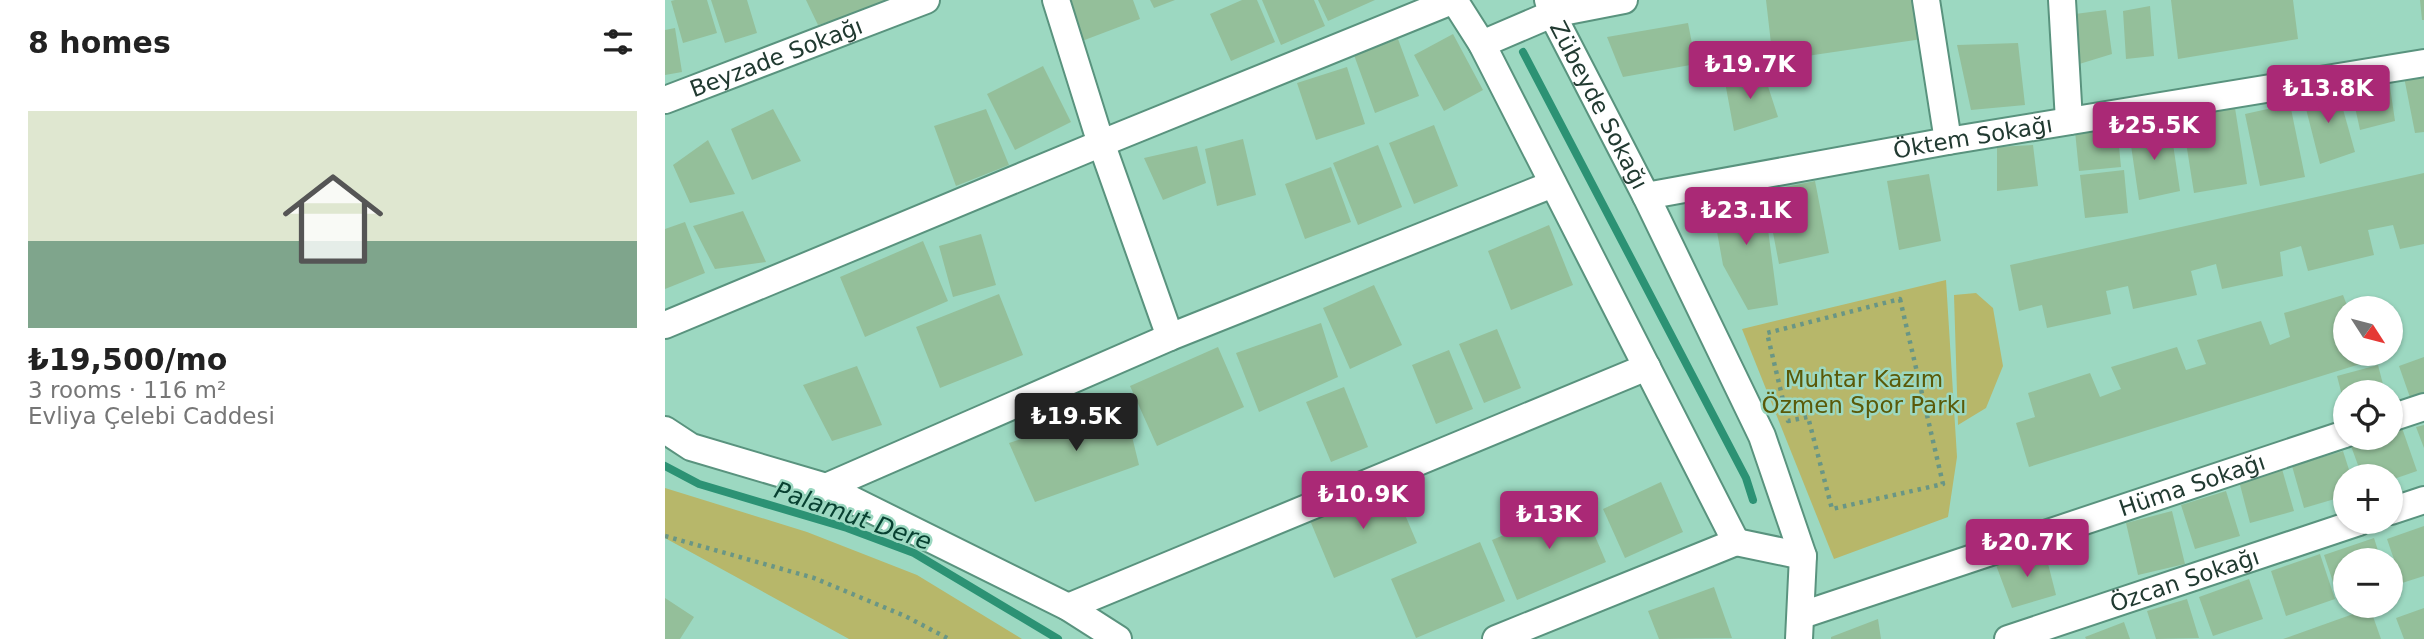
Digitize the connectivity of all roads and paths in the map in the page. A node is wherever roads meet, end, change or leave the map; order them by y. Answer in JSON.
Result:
{"nodes":[{"id":1,"x":926,"y":0,"type":"edge"},
{"id":2,"x":1056,"y":0,"type":"edge"},
{"id":3,"x":1454,"y":0,"type":"edge"},
{"id":4,"x":1624,"y":0,"type":"edge"},
{"id":5,"x":1926,"y":0,"type":"edge"},
{"id":6,"x":2062,"y":0,"type":"edge"},
{"id":7,"x":1550,"y":7,"type":"edge"},
{"id":8,"x":1482,"y":44,"type":"junction"},
{"id":9,"x":2424,"y":62,"type":"edge"},
{"id":10,"x":665,"y":100,"type":"edge"},
{"id":11,"x":2070,"y":121,"type":"junction"},
{"id":12,"x":1948,"y":141,"type":"junction"},
{"id":13,"x":1102,"y":143,"type":"junction"},
{"id":14,"x":1553,"y":184,"type":"junction"},
{"id":15,"x":1646,"y":196,"type":"junction"},
{"id":16,"x":665,"y":325,"type":"edge"},
{"id":17,"x":1170,"y":337,"type":"junction"},
{"id":18,"x":1647,"y":367,"type":"junction"},
{"id":19,"x":2424,"y":407,"type":"edge"},
{"id":20,"x":2403,"y":414,"type":"edge"},
{"id":21,"x":665,"y":430,"type":"edge"},
{"id":22,"x":2333,"y":437,"type":"edge"},
{"id":23,"x":1943,"y":484,"type":"joint"},
{"id":24,"x":826,"y":487,"type":"junction"},
{"id":25,"x":2424,"y":500,"type":"edge"},
{"id":26,"x":2403,"y":507,"type":"edge"},
{"id":27,"x":2333,"y":531,"type":"edge"},
{"id":28,"x":665,"y":536,"type":"edge"},
{"id":29,"x":1736,"y":541,"type":"junction"},
{"id":30,"x":1803,"y":556,"type":"junction"},
{"id":31,"x":1068,"y":607,"type":"junction"},
{"id":32,"x":1800,"y":627,"type":"edge"},
{"id":33,"x":1537,"y":631,"type":"edge"},
{"id":34,"x":949,"y":639,"type":"edge"},
{"id":35,"x":1118,"y":639,"type":"edge"},
{"id":36,"x":1496,"y":639,"type":"edge"},
{"id":37,"x":2008,"y":639,"type":"edge"}],
"edges":[{"from":1,"to":10,"type":"street","name":"Beyzade Sokağı"},
{"from":2,"to":13,"type":"street"},
{"from":3,"to":8,"type":"street"},
{"from":3,"to":13,"type":"street"},
{"from":4,"to":7,"type":"street"},
{"from":5,"to":12,"type":"street"},
{"from":6,"to":11,"type":"street"},
{"from":7,"to":8,"type":"street"},
{"from":7,"to":15,"type":"street","name":"Zübeyde Sokağı"},
{"from":8,"to":14,"type":"street"},
{"from":9,"to":11,"type":"street","name":"Öktem Sokağı"},
{"from":11,"to":12,"type":"street","name":"Öktem Sokağı"},
{"from":12,"to":15,"type":"street","name":"Öktem Sokağı"},
{"from":13,"to":16,"type":"street"},
{"from":13,"to":17,"type":"street"},
{"from":14,"to":17,"type":"street"},
{"from":14,"to":18,"type":"street"},
{"from":15,"to":30,"type":"street","name":"Zübeyde Sokağı"},
{"from":17,"to":24,"type":"street"},
{"from":18,"to":29,"type":"street"},
{"from":18,"to":31,"type":"street"},
{"from":19,"to":20,"type":"street"},
{"from":21,"to":24,"type":"street"},
{"from":22,"to":32,"type":"street","name":"Hüma Sokağı"},
{"from":23,"to":23,"type":"path"},
{"from":24,"to":31,"type":"street"},
{"from":25,"to":26,"type":"street"},
{"from":27,"to":37,"type":"street","name":"Özcan Sokağı"},
{"from":28,"to":34,"type":"path"},
{"from":29,"to":30,"type":"street"},
{"from":29,"to":33,"type":"street"},
{"from":30,"to":32,"type":"street","name":"Zübeyde Sokağı"},
{"from":31,"to":35,"type":"street"},
{"from":33,"to":36,"type":"street"}]}
